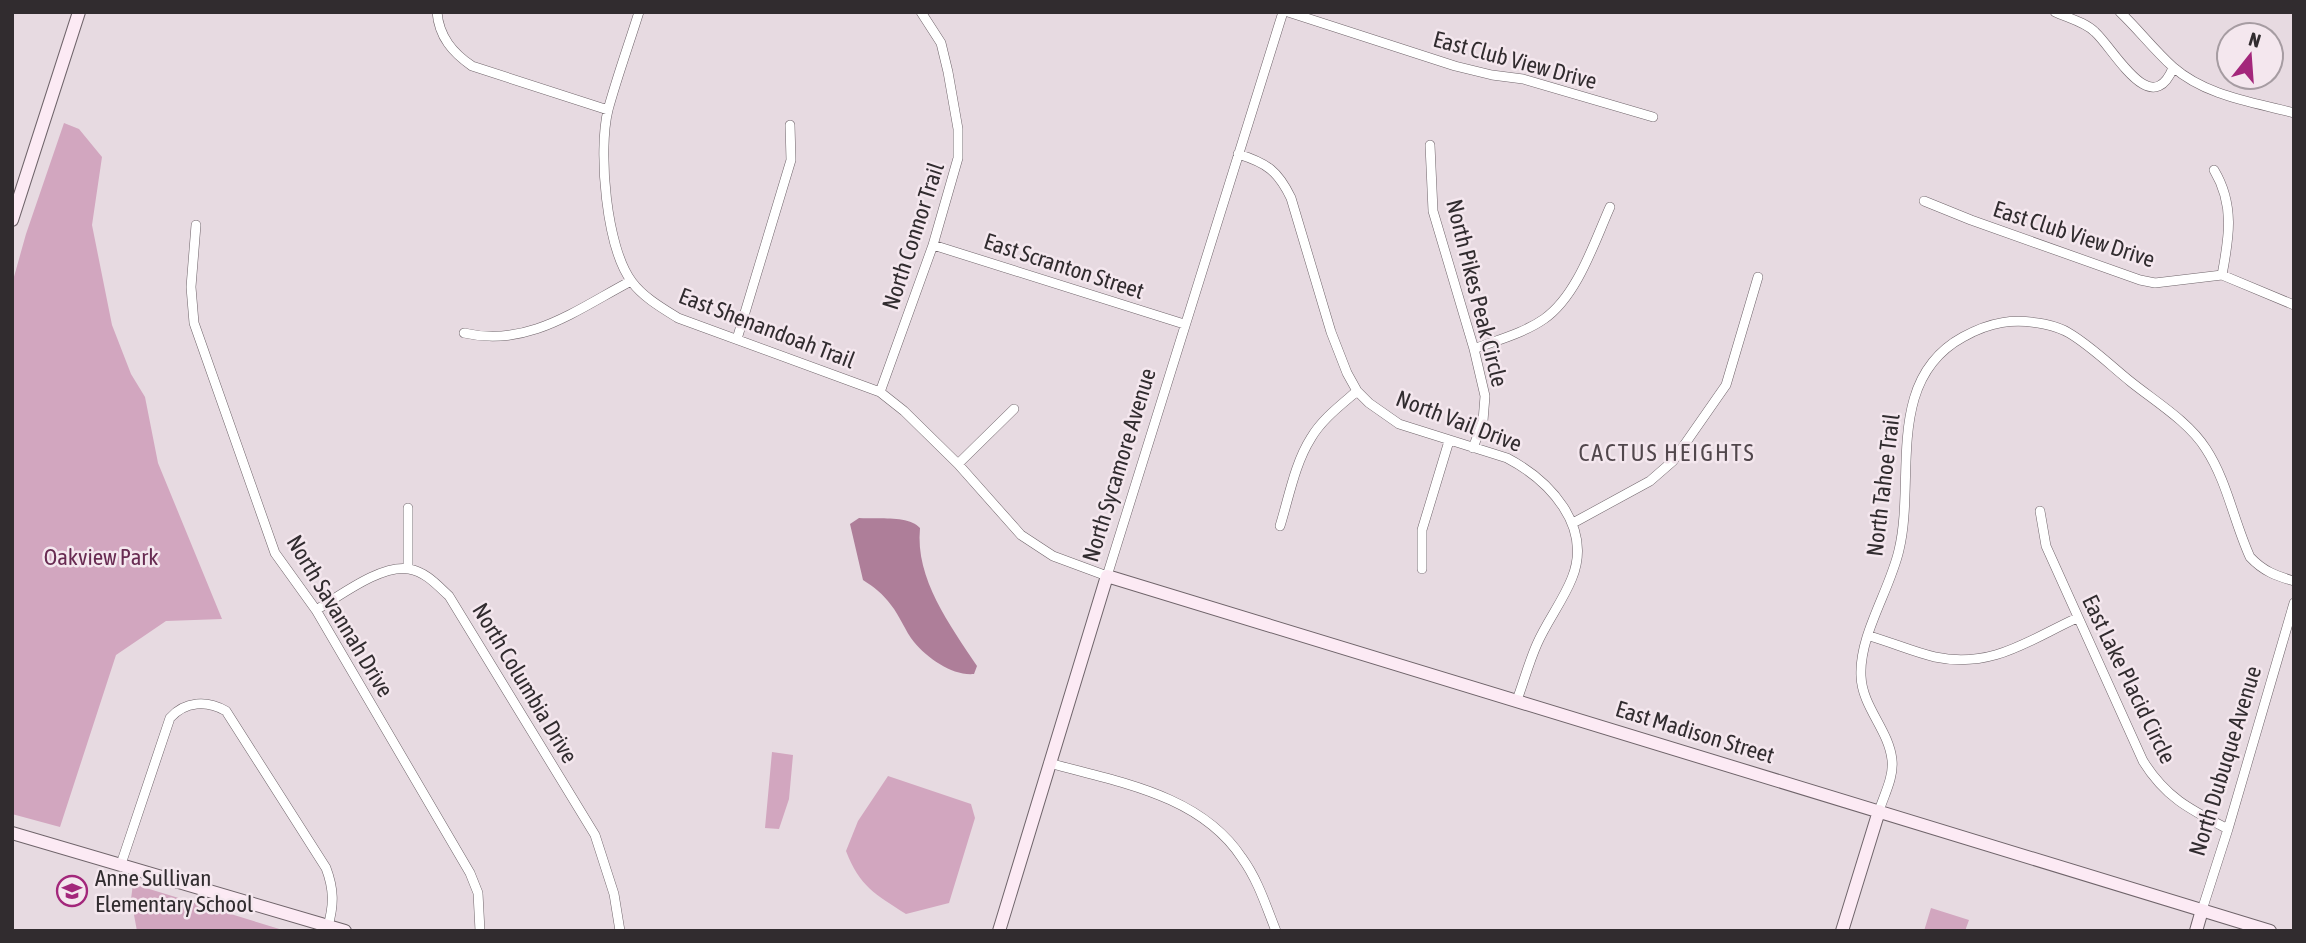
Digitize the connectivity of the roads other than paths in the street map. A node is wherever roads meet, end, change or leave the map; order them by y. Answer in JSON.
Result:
{"nodes":[{"id":1,"x":79,"y":12,"type":"edge"},
{"id":2,"x":437,"y":12,"type":"edge"},
{"id":3,"x":639,"y":12,"type":"edge"},
{"id":4,"x":921,"y":12,"type":"edge"},
{"id":5,"x":1283,"y":12,"type":"edge"},
{"id":6,"x":1288,"y":12,"type":"edge"},
{"id":7,"x":2055,"y":12,"type":"edge"},
{"id":8,"x":2120,"y":12,"type":"edge"},
{"id":9,"x":2174,"y":68,"type":"junction"},
{"id":10,"x":608,"y":110,"type":"junction"},
{"id":11,"x":2294,"y":113,"type":"edge"},
{"id":12,"x":1653,"y":117,"type":"dead end"},
{"id":13,"x":790,"y":125,"type":"dead end"},
{"id":14,"x":1430,"y":145,"type":"dead end"},
{"id":15,"x":1238,"y":154,"type":"junction"},
{"id":16,"x":2214,"y":170,"type":"dead end"},
{"id":17,"x":1924,"y":201,"type":"dead end"},
{"id":18,"x":1610,"y":207,"type":"dead end"},
{"id":19,"x":12,"y":220,"type":"edge"},
{"id":20,"x":196,"y":225,"type":"dead end"},
{"id":21,"x":933,"y":245,"type":"junction"},
{"id":22,"x":2222,"y":275,"type":"junction"},
{"id":23,"x":1758,"y":276,"type":"dead end"},
{"id":24,"x":631,"y":281,"type":"junction"},
{"id":25,"x":2294,"y":304,"type":"edge"},
{"id":26,"x":1184,"y":324,"type":"junction"},
{"id":27,"x":464,"y":333,"type":"dead end"},
{"id":28,"x":737,"y":339,"type":"junction"},
{"id":29,"x":1474,"y":349,"type":"junction"},
{"id":30,"x":1357,"y":391,"type":"junction"},
{"id":31,"x":880,"y":392,"type":"junction"},
{"id":32,"x":1014,"y":409,"type":"dead end"},
{"id":33,"x":1449,"y":441,"type":"junction"},
{"id":34,"x":1473,"y":448,"type":"junction"},
{"id":35,"x":958,"y":464,"type":"junction"},
{"id":36,"x":408,"y":508,"type":"dead end"},
{"id":37,"x":2040,"y":511,"type":"dead end"},
{"id":38,"x":1573,"y":523,"type":"junction"},
{"id":39,"x":1280,"y":526,"type":"dead end"},
{"id":40,"x":408,"y":569,"type":"junction"},
{"id":41,"x":1422,"y":569,"type":"dead end"},
{"id":42,"x":1107,"y":576,"type":"junction"},
{"id":43,"x":2294,"y":581,"type":"edge"},
{"id":44,"x":2294,"y":603,"type":"edge"},
{"id":45,"x":316,"y":610,"type":"junction"},
{"id":46,"x":2077,"y":618,"type":"junction"},
{"id":47,"x":1869,"y":636,"type":"junction"},
{"id":48,"x":1517,"y":700,"type":"junction"},
{"id":49,"x":1049,"y":763,"type":"junction"},
{"id":50,"x":1879,"y":811,"type":"junction"},
{"id":51,"x":2228,"y":829,"type":"junction"},
{"id":52,"x":12,"y":833,"type":"edge"},
{"id":53,"x":121,"y":864,"type":"junction"},
{"id":54,"x":2202,"y":910,"type":"junction"},
{"id":55,"x":328,"y":926,"type":"junction"},
{"id":56,"x":345,"y":931,"type":"edge"},
{"id":57,"x":480,"y":931,"type":"edge"},
{"id":58,"x":620,"y":931,"type":"edge"},
{"id":59,"x":999,"y":931,"type":"edge"},
{"id":60,"x":1276,"y":931,"type":"edge"},
{"id":61,"x":1842,"y":931,"type":"edge"},
{"id":62,"x":2196,"y":931,"type":"edge"},
{"id":63,"x":2270,"y":931,"type":"edge"}],
"edges":[{"from":1,"to":19,"type":"main road"},
{"from":2,"to":10,"type":"street"},
{"from":3,"to":10,"type":"street","name":"East Shenandoah Trail"},
{"from":4,"to":21,"type":"street","name":"North Connor Trail"},
{"from":5,"to":15,"type":"street","name":"North Sycamore Avenue"},
{"from":6,"to":12,"type":"street","name":"East Club View Drive"},
{"from":7,"to":9,"type":"street"},
{"from":8,"to":9,"type":"street"},
{"from":9,"to":11,"type":"street"},
{"from":10,"to":24,"type":"street","name":"East Shenandoah Trail"},
{"from":13,"to":28,"type":"street"},
{"from":14,"to":29,"type":"street","name":"North Pikes Peak Circle"},
{"from":15,"to":26,"type":"street","name":"North Sycamore Avenue"},
{"from":15,"to":30,"type":"street","name":"North Vail Drive"},
{"from":16,"to":22,"type":"street"},
{"from":17,"to":22,"type":"street","name":"East Club View Drive"},
{"from":18,"to":29,"type":"street"},
{"from":20,"to":45,"type":"street","name":"North Savannah Drive"},
{"from":21,"to":26,"type":"street","name":"East Scranton Street"},
{"from":21,"to":31,"type":"street","name":"North Connor Trail"},
{"from":22,"to":25,"type":"street","name":"East Club View Drive"},
{"from":23,"to":38,"type":"street"},
{"from":24,"to":27,"type":"street"},
{"from":24,"to":28,"type":"street","name":"East Shenandoah Trail"},
{"from":26,"to":42,"type":"street","name":"North Sycamore Avenue"},
{"from":28,"to":31,"type":"street","name":"East Shenandoah Trail"},
{"from":29,"to":34,"type":"street","name":"North Pikes Peak Circle"},
{"from":30,"to":33,"type":"street","name":"North Vail Drive"},
{"from":30,"to":39,"type":"street"},
{"from":31,"to":35,"type":"street","name":"East Shenandoah Trail"},
{"from":32,"to":35,"type":"street"},
{"from":33,"to":34,"type":"street","name":"North Vail Drive"},
{"from":33,"to":41,"type":"street"},
{"from":34,"to":38,"type":"street","name":"North Vail Drive"},
{"from":35,"to":42,"type":"street","name":"East Shenandoah Trail"},
{"from":36,"to":40,"type":"street"},
{"from":37,"to":46,"type":"street","name":"East Lake Placid Circle"},
{"from":38,"to":48,"type":"street","name":"North Vail Drive"},
{"from":40,"to":45,"type":"street"},
{"from":40,"to":58,"type":"street","name":"North Columbia Drive"},
{"from":42,"to":48,"type":"main road","name":"East Madison Street"},
{"from":42,"to":49,"type":"main road","name":"North Sycamore Avenue"},
{"from":43,"to":47,"type":"street","name":"North Tahoe Trail"},
{"from":44,"to":51,"type":"street","name":"North Dubuque Avenue"},
{"from":45,"to":57,"type":"street","name":"North Savannah Drive"},
{"from":46,"to":47,"type":"street"},
{"from":46,"to":51,"type":"street","name":"East Lake Placid Circle"},
{"from":47,"to":50,"type":"street","name":"North Tahoe Trail"},
{"from":48,"to":50,"type":"main road","name":"East Madison Street"},
{"from":49,"to":59,"type":"main road","name":"North Sycamore Avenue"},
{"from":49,"to":60,"type":"street"},
{"from":50,"to":54,"type":"main road","name":"East Madison Street"},
{"from":50,"to":61,"type":"main road","name":"North Tahoe Trail"},
{"from":51,"to":54,"type":"street","name":"North Dubuque Avenue"},
{"from":52,"to":53,"type":"main road"},
{"from":53,"to":55,"type":"main road"},
{"from":53,"to":55,"type":"street"},
{"from":54,"to":62,"type":"main road","name":"North Dubuque Avenue"},
{"from":54,"to":63,"type":"main road","name":"East Madison Street"},
{"from":55,"to":56,"type":"main road"}]}
